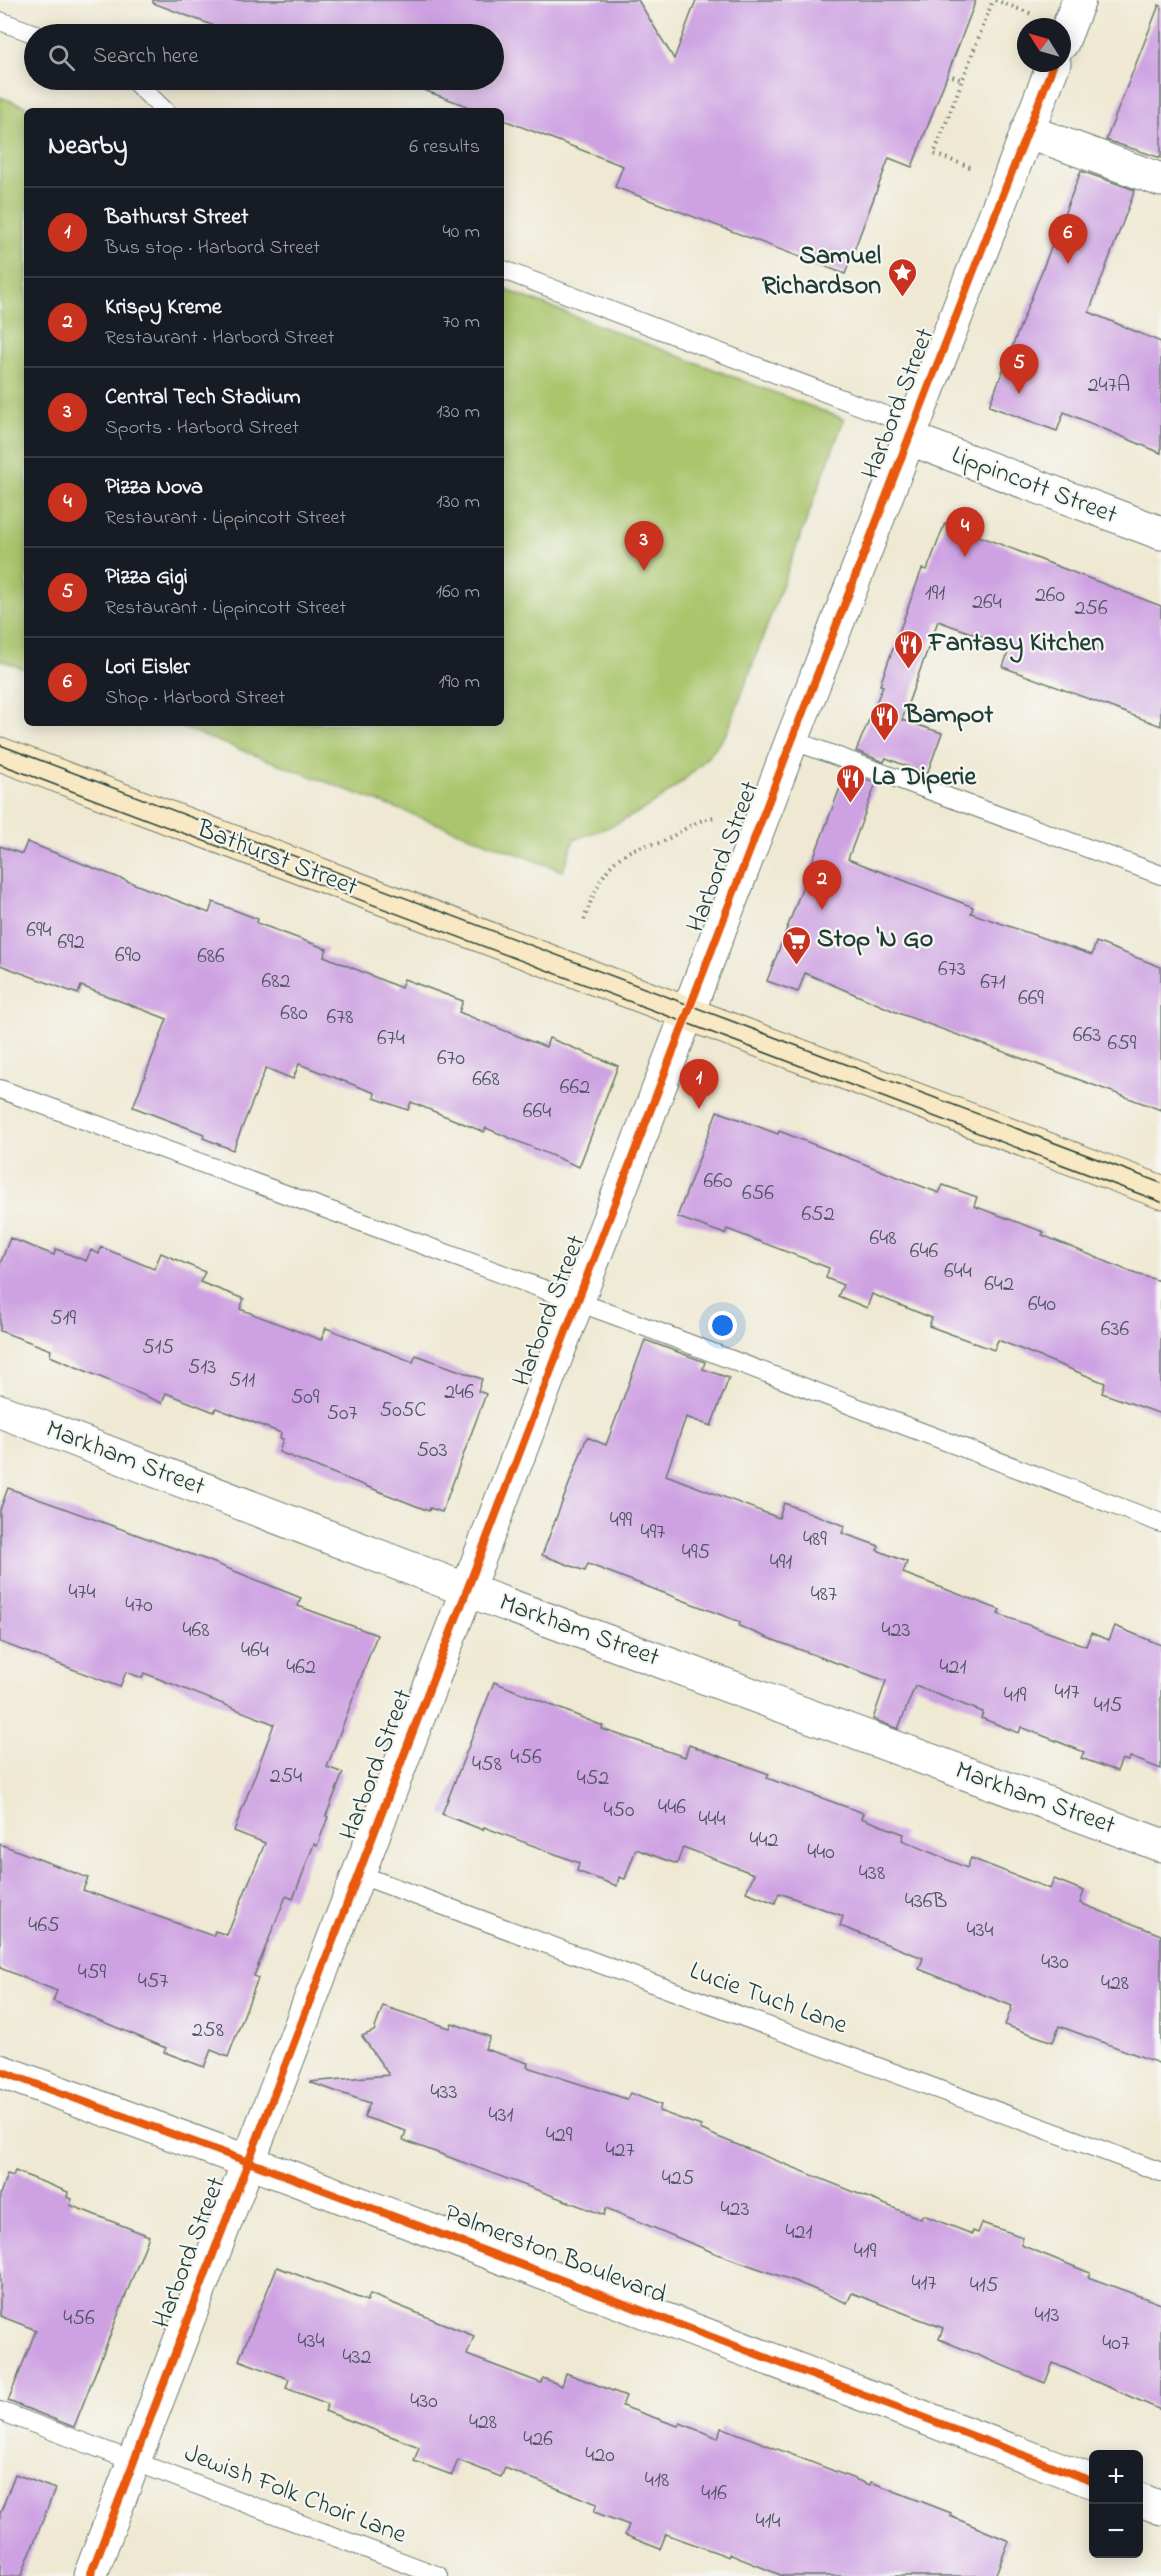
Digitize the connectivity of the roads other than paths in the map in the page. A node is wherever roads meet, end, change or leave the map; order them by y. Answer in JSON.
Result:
{"nodes":[{"id":1,"x":1079,"y":0,"type":"edge"},
{"id":2,"x":1071,"y":20,"type":"edge"},
{"id":3,"x":0,"y":21,"type":"edge"},
{"id":4,"x":24,"y":30,"type":"edge"},
{"id":5,"x":1050,"y":72,"type":"edge"},
{"id":6,"x":143,"y":90,"type":"edge"},
{"id":7,"x":162,"y":108,"type":"edge"},
{"id":8,"x":1027,"y":131,"type":"junction"},
{"id":9,"x":1161,"y":180,"type":"edge"},
{"id":10,"x":504,"y":270,"type":"edge"},
{"id":11,"x":910,"y":432,"type":"junction"},
{"id":12,"x":1161,"y":533,"type":"edge"},
{"id":13,"x":792,"y":740,"type":"junction"},
{"id":14,"x":0,"y":754,"type":"edge"},
{"id":15,"x":1161,"y":875,"type":"edge"},
{"id":16,"x":687,"y":1015,"type":"junction"},
{"id":17,"x":0,"y":1089,"type":"edge"},
{"id":18,"x":1161,"y":1192,"type":"edge"},
{"id":19,"x":577,"y":1301,"type":"junction"},
{"id":20,"x":0,"y":1411,"type":"edge"},
{"id":21,"x":1161,"y":1523,"type":"edge"},
{"id":22,"x":467,"y":1590,"type":"junction"},
{"id":23,"x":1161,"y":1845,"type":"edge"},
{"id":24,"x":358,"y":1874,"type":"junction"},
{"id":25,"x":0,"y":2071,"type":"edge"},
{"id":26,"x":247,"y":2163,"type":"junction"},
{"id":27,"x":1161,"y":2172,"type":"edge"},
{"id":28,"x":0,"y":2411,"type":"edge"},
{"id":29,"x":134,"y":2461,"type":"junction"},
{"id":30,"x":1089,"y":2480,"type":"edge"},
{"id":31,"x":1143,"y":2501,"type":"edge"},
{"id":32,"x":1161,"y":2508,"type":"edge"},
{"id":33,"x":90,"y":2576,"type":"edge"},
{"id":34,"x":439,"y":2576,"type":"edge"}],
"edges":[{"from":1,"to":2,"type":"street"},
{"from":3,"to":4,"type":"lane"},
{"from":5,"to":8,"type":"street","name":"Harbord Street"},
{"from":6,"to":7,"type":"lane"},
{"from":8,"to":9,"type":"street"},
{"from":8,"to":11,"type":"street","name":"Harbord Street"},
{"from":10,"to":11,"type":"lane"},
{"from":11,"to":12,"type":"street","name":"Lippincott Street"},
{"from":11,"to":13,"type":"street","name":"Harbord Street"},
{"from":13,"to":15,"type":"lane"},
{"from":13,"to":16,"type":"street","name":"Harbord Street"},
{"from":14,"to":16,"type":"main road","name":"Bathurst Street"},
{"from":16,"to":18,"type":"main road","name":"Bathurst Street"},
{"from":16,"to":19,"type":"street","name":"Harbord Street"},
{"from":17,"to":19,"type":"lane"},
{"from":19,"to":21,"type":"lane"},
{"from":19,"to":22,"type":"street","name":"Harbord Street"},
{"from":20,"to":22,"type":"street","name":"Markham Street"},
{"from":22,"to":23,"type":"street","name":"Markham Street"},
{"from":22,"to":24,"type":"street","name":"Harbord Street"},
{"from":24,"to":26,"type":"street","name":"Harbord Street"},
{"from":24,"to":27,"type":"lane","name":"Lucie Tuch Lane"},
{"from":25,"to":26,"type":"street","name":"Palmerston Boulevard"},
{"from":26,"to":29,"type":"street","name":"Harbord Street"},
{"from":26,"to":30,"type":"street","name":"Palmerston Boulevard"},
{"from":28,"to":29,"type":"lane","name":"Jewish Folk Choir Lane"},
{"from":29,"to":33,"type":"street","name":"Harbord Street"},
{"from":29,"to":34,"type":"lane","name":"Jewish Folk Choir Lane"},
{"from":31,"to":32,"type":"street"}]}
